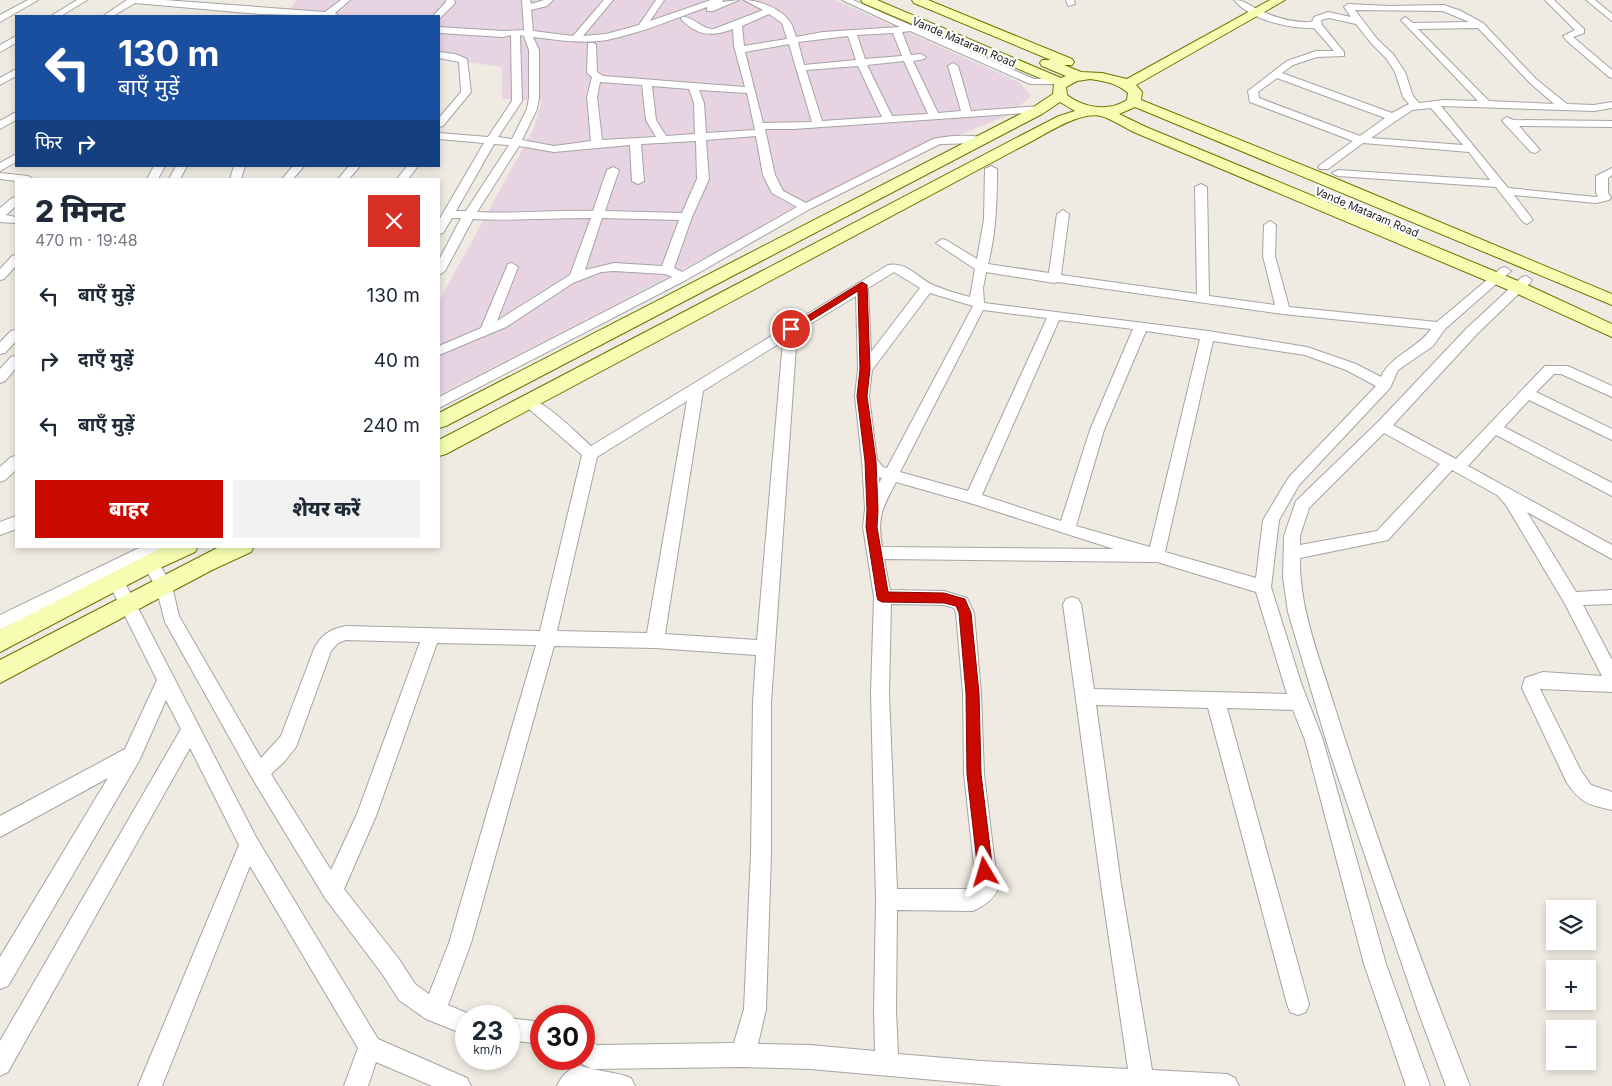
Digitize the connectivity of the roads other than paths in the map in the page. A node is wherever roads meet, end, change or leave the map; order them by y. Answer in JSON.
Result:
{"nodes":[{"id":1,"x":34,"y":0,"type":"edge"},
{"id":2,"x":83,"y":0,"type":"edge"},
{"id":3,"x":134,"y":0,"type":"edge"},
{"id":4,"x":234,"y":0,"type":"edge"},
{"id":5,"x":346,"y":0,"type":"edge"},
{"id":6,"x":450,"y":0,"type":"edge"},
{"id":7,"x":549,"y":0,"type":"edge"},
{"id":8,"x":609,"y":0,"type":"edge"},
{"id":9,"x":660,"y":0,"type":"edge"},
{"id":10,"x":718,"y":0,"type":"edge"},
{"id":11,"x":735,"y":0,"type":"edge"},
{"id":12,"x":748,"y":0,"type":"edge"},
{"id":13,"x":846,"y":0,"type":"edge"},
{"id":14,"x":867,"y":0,"type":"edge"},
{"id":15,"x":896,"y":0,"type":"edge"},
{"id":16,"x":918,"y":0,"type":"edge"},
{"id":17,"x":1278,"y":0,"type":"edge"},
{"id":18,"x":1435,"y":0,"type":"edge"},
{"id":19,"x":1549,"y":0,"type":"edge"},
{"id":20,"x":1590,"y":0,"type":"edge"},
{"id":21,"x":266,"y":1,"type":"edge"},
{"id":22,"x":1241,"y":3,"type":"edge"},
{"id":23,"x":527,"y":4,"type":"edge"},
{"id":24,"x":1257,"y":6,"type":"edge"},
{"id":25,"x":280,"y":8,"type":"edge"},
{"id":26,"x":1444,"y":8,"type":"junction"},
{"id":27,"x":770,"y":10,"type":"junction"},
{"id":28,"x":258,"y":14,"type":"edge"},
{"id":29,"x":57,"y":15,"type":"edge"},
{"id":30,"x":109,"y":15,"type":"edge"},
{"id":31,"x":324,"y":15,"type":"edge"},
{"id":32,"x":332,"y":15,"type":"edge"},
{"id":33,"x":438,"y":15,"type":"edge"},
{"id":34,"x":1612,"y":18,"type":"edge"},
{"id":35,"x":0,"y":19,"type":"edge"},
{"id":36,"x":685,"y":19,"type":"junction"},
{"id":37,"x":1356,"y":20,"type":"junction"},
{"id":38,"x":737,"y":25,"type":"junction"},
{"id":39,"x":1318,"y":25,"type":"junction"},
{"id":40,"x":1480,"y":25,"type":"junction"},
{"id":41,"x":642,"y":28,"type":"junction"},
{"id":42,"x":913,"y":29,"type":"junction"},
{"id":43,"x":440,"y":30,"type":"edge"},
{"id":44,"x":897,"y":30,"type":"junction"},
{"id":45,"x":852,"y":34,"type":"junction"},
{"id":46,"x":514,"y":36,"type":"junction"},
{"id":47,"x":529,"y":37,"type":"junction"},
{"id":48,"x":575,"y":39,"type":"junction"},
{"id":49,"x":15,"y":40,"type":"edge"},
{"id":50,"x":793,"y":40,"type":"junction"},
{"id":51,"x":591,"y":45,"type":"junction"},
{"id":52,"x":0,"y":49,"type":"edge"},
{"id":53,"x":740,"y":50,"type":"junction"},
{"id":54,"x":440,"y":55,"type":"edge"},
{"id":55,"x":907,"y":58,"type":"junction"},
{"id":56,"x":921,"y":58,"type":"dead end"},
{"id":57,"x":861,"y":63,"type":"junction"},
{"id":58,"x":953,"y":66,"type":"dead end"},
{"id":59,"x":800,"y":68,"type":"junction"},
{"id":60,"x":15,"y":73,"type":"edge"},
{"id":61,"x":1276,"y":74,"type":"junction"},
{"id":62,"x":1612,"y":75,"type":"edge"},
{"id":63,"x":597,"y":76,"type":"junction"},
{"id":64,"x":0,"y":82,"type":"edge"},
{"id":65,"x":647,"y":82,"type":"junction"},
{"id":66,"x":1066,"y":82,"type":"junction"},
{"id":67,"x":693,"y":86,"type":"junction"},
{"id":68,"x":750,"y":90,"type":"junction"},
{"id":69,"x":1126,"y":93,"type":"junction"},
{"id":70,"x":1433,"y":104,"type":"junction"},
{"id":71,"x":1490,"y":104,"type":"junction"},
{"id":72,"x":1612,"y":105,"type":"edge"},
{"id":73,"x":1417,"y":106,"type":"junction"},
{"id":74,"x":1564,"y":107,"type":"junction"},
{"id":75,"x":1041,"y":109,"type":"junction"},
{"id":76,"x":1097,"y":110,"type":"junction"},
{"id":77,"x":967,"y":113,"type":"junction"},
{"id":78,"x":934,"y":115,"type":"junction"},
{"id":79,"x":15,"y":116,"type":"edge"},
{"id":80,"x":1393,"y":117,"type":"junction"},
{"id":81,"x":888,"y":118,"type":"junction"},
{"id":82,"x":440,"y":123,"type":"edge"},
{"id":83,"x":818,"y":124,"type":"junction"},
{"id":84,"x":1510,"y":124,"type":"junction"},
{"id":85,"x":1612,"y":124,"type":"edge"},
{"id":86,"x":0,"y":126,"type":"edge"},
{"id":87,"x":759,"y":130,"type":"junction"},
{"id":88,"x":440,"y":136,"type":"edge"},
{"id":89,"x":700,"y":138,"type":"junction"},
{"id":90,"x":491,"y":140,"type":"junction"},
{"id":91,"x":664,"y":140,"type":"junction"},
{"id":92,"x":982,"y":140,"type":"junction"},
{"id":93,"x":1361,"y":140,"type":"junction"},
{"id":94,"x":516,"y":142,"type":"junction"},
{"id":95,"x":636,"y":142,"type":"junction"},
{"id":96,"x":597,"y":144,"type":"junction"},
{"id":97,"x":1472,"y":149,"type":"junction"},
{"id":98,"x":1535,"y":150,"type":"dead end"},
{"id":99,"x":15,"y":158,"type":"edge"},
{"id":100,"x":159,"y":167,"type":"edge"},
{"id":101,"x":181,"y":167,"type":"edge"},
{"id":102,"x":298,"y":167,"type":"edge"},
{"id":103,"x":354,"y":167,"type":"edge"},
{"id":104,"x":411,"y":167,"type":"edge"},
{"id":105,"x":0,"y":168,"type":"edge"},
{"id":106,"x":991,"y":169,"type":"dead end"},
{"id":107,"x":613,"y":170,"type":"dead end"},
{"id":108,"x":1612,"y":171,"type":"edge"},
{"id":109,"x":1326,"y":172,"type":"junction"},
{"id":110,"x":0,"y":176,"type":"edge"},
{"id":111,"x":19,"y":178,"type":"edge"},
{"id":112,"x":153,"y":178,"type":"edge"},
{"id":113,"x":175,"y":178,"type":"edge"},
{"id":114,"x":287,"y":178,"type":"edge"},
{"id":115,"x":344,"y":178,"type":"edge"},
{"id":116,"x":403,"y":178,"type":"edge"},
{"id":117,"x":638,"y":181,"type":"dead end"},
{"id":118,"x":1200,"y":187,"type":"dead end"},
{"id":119,"x":1503,"y":188,"type":"junction"},
{"id":120,"x":15,"y":201,"type":"edge"},
{"id":121,"x":1608,"y":201,"type":"edge"},
{"id":122,"x":806,"y":207,"type":"junction"},
{"id":123,"x":0,"y":214,"type":"edge"},
{"id":124,"x":599,"y":214,"type":"junction"},
{"id":125,"x":1062,"y":214,"type":"dead end"},
{"id":126,"x":469,"y":216,"type":"junction"},
{"id":127,"x":686,"y":217,"type":"junction"},
{"id":128,"x":0,"y":218,"type":"edge"},
{"id":129,"x":15,"y":220,"type":"edge"},
{"id":130,"x":1527,"y":220,"type":"dead end"},
{"id":131,"x":442,"y":223,"type":"edge"},
{"id":132,"x":1270,"y":225,"type":"dead end"},
{"id":133,"x":942,"y":243,"type":"dead end"},
{"id":134,"x":15,"y":261,"type":"edge"},
{"id":135,"x":512,"y":267,"type":"dead end"},
{"id":136,"x":982,"y":267,"type":"junction"},
{"id":137,"x":440,"y":269,"type":"edge"},
{"id":138,"x":667,"y":270,"type":"junction"},
{"id":139,"x":1501,"y":275,"type":"junction"},
{"id":140,"x":0,"y":276,"type":"edge"},
{"id":141,"x":682,"y":277,"type":"junction"},
{"id":142,"x":576,"y":278,"type":"junction"},
{"id":143,"x":1054,"y":279,"type":"junction"},
{"id":144,"x":1522,"y":284,"type":"junction"},
{"id":145,"x":862,"y":285,"type":"junction"},
{"id":146,"x":928,"y":287,"type":"junction"},
{"id":147,"x":1612,"y":287,"type":"edge"},
{"id":148,"x":1203,"y":298,"type":"junction"},
{"id":149,"x":1612,"y":300,"type":"edge"},
{"id":150,"x":978,"y":304,"type":"junction"},
{"id":151,"x":1283,"y":310,"type":"junction"},
{"id":152,"x":1055,"y":315,"type":"junction"},
{"id":153,"x":1612,"y":316,"type":"edge"},
{"id":154,"x":1141,"y":326,"type":"junction"},
{"id":155,"x":1440,"y":326,"type":"junction"},
{"id":156,"x":791,"y":329,"type":"junction"},
{"id":157,"x":486,"y":330,"type":"junction"},
{"id":158,"x":1612,"y":331,"type":"edge"},
{"id":159,"x":15,"y":335,"type":"edge"},
{"id":160,"x":1208,"y":336,"type":"junction"},
{"id":161,"x":0,"y":350,"type":"edge"},
{"id":162,"x":440,"y":351,"type":"edge"},
{"id":163,"x":15,"y":361,"type":"edge"},
{"id":164,"x":865,"y":369,"type":"junction"},
{"id":165,"x":0,"y":378,"type":"edge"},
{"id":166,"x":1385,"y":385,"type":"junction"},
{"id":167,"x":696,"y":388,"type":"junction"},
{"id":168,"x":1612,"y":392,"type":"edge"},
{"id":169,"x":1526,"y":393,"type":"junction"},
{"id":170,"x":440,"y":402,"type":"edge"},
{"id":171,"x":528,"y":402,"type":"junction"},
{"id":172,"x":440,"y":420,"type":"edge"},
{"id":173,"x":1383,"y":426,"type":"junction"},
{"id":174,"x":1494,"y":428,"type":"junction"},
{"id":175,"x":1612,"y":435,"type":"edge"},
{"id":176,"x":440,"y":448,"type":"edge"},
{"id":177,"x":590,"y":454,"type":"junction"},
{"id":178,"x":870,"y":461,"type":"junction"},
{"id":179,"x":15,"y":462,"type":"edge"},
{"id":180,"x":1454,"y":465,"type":"junction"},
{"id":181,"x":891,"y":475,"type":"junction"},
{"id":182,"x":0,"y":476,"type":"edge"},
{"id":183,"x":1612,"y":490,"type":"edge"},
{"id":184,"x":1502,"y":491,"type":"junction"},
{"id":185,"x":973,"y":498,"type":"junction"},
{"id":186,"x":873,"y":510,"type":"junction"},
{"id":187,"x":15,"y":522,"type":"edge"},
{"id":188,"x":0,"y":529,"type":"edge"},
{"id":189,"x":1067,"y":529,"type":"junction"},
{"id":190,"x":180,"y":548,"type":"edge"},
{"id":191,"x":238,"y":548,"type":"edge"},
{"id":192,"x":1292,"y":552,"type":"junction"},
{"id":193,"x":875,"y":553,"type":"junction"},
{"id":194,"x":1612,"y":553,"type":"edge"},
{"id":195,"x":154,"y":555,"type":"edge"},
{"id":196,"x":1156,"y":556,"type":"junction"},
{"id":197,"x":116,"y":582,"type":"junction"},
{"id":198,"x":164,"y":586,"type":"junction"},
{"id":199,"x":1263,"y":587,"type":"junction"},
{"id":200,"x":882,"y":597,"type":"junction"},
{"id":201,"x":1612,"y":597,"type":"edge"},
{"id":202,"x":1571,"y":599,"type":"junction"},
{"id":203,"x":1072,"y":604,"type":"dead end"},
{"id":204,"x":127,"y":605,"type":"junction"},
{"id":205,"x":0,"y":623,"type":"edge"},
{"id":206,"x":431,"y":635,"type":"junction"},
{"id":207,"x":546,"y":638,"type":"junction"},
{"id":208,"x":655,"y":641,"type":"junction"},
{"id":209,"x":0,"y":642,"type":"edge"},
{"id":210,"x":766,"y":648,"type":"junction"},
{"id":211,"x":1605,"y":650,"type":"edge"},
{"id":212,"x":0,"y":672,"type":"edge"},
{"id":213,"x":1612,"y":677,"type":"edge"},
{"id":214,"x":166,"y":680,"type":"junction"},
{"id":215,"x":1612,"y":684,"type":"edge"},
{"id":216,"x":1086,"y":697,"type":"junction"},
{"id":217,"x":1215,"y":700,"type":"junction"},
{"id":218,"x":1299,"y":702,"type":"junction"},
{"id":219,"x":191,"y":729,"type":"junction"},
{"id":220,"x":132,"y":755,"type":"junction"},
{"id":221,"x":259,"y":772,"type":"junction"},
{"id":222,"x":1612,"y":801,"type":"edge"},
{"id":223,"x":0,"y":827,"type":"edge"},
{"id":224,"x":249,"y":844,"type":"junction"},
{"id":225,"x":332,"y":891,"type":"junction"},
{"id":226,"x":887,"y":899,"type":"junction"},
{"id":227,"x":0,"y":978,"type":"edge"},
{"id":228,"x":1298,"y":1004,"type":"dead end"},
{"id":229,"x":434,"y":1011,"type":"junction"},
{"id":230,"x":455,"y":1020,"type":"edge"},
{"id":231,"x":370,"y":1047,"type":"junction"},
{"id":232,"x":595,"y":1052,"type":"edge"},
{"id":233,"x":743,"y":1054,"type":"junction"},
{"id":234,"x":0,"y":1064,"type":"edge"},
{"id":235,"x":887,"y":1064,"type":"junction"},
{"id":236,"x":588,"y":1070,"type":"edge"},
{"id":237,"x":1142,"y":1082,"type":"junction"},
{"id":238,"x":585,"y":1084,"type":"edge"},
{"id":239,"x":150,"y":1086,"type":"edge"},
{"id":240,"x":356,"y":1086,"type":"edge"},
{"id":241,"x":459,"y":1086,"type":"edge"},
{"id":242,"x":623,"y":1086,"type":"edge"},
{"id":243,"x":1227,"y":1086,"type":"edge"},
{"id":244,"x":1418,"y":1086,"type":"edge"},
{"id":245,"x":1458,"y":1086,"type":"edge"}],
"edges":[{"from":1,"to":35,"type":"street"},
{"from":2,"to":29,"type":"street"},
{"from":3,"to":28,"type":"street"},
{"from":3,"to":30,"type":"street"},
{"from":4,"to":21,"type":"street"},
{"from":5,"to":32,"type":"street"},
{"from":6,"to":33,"type":"street"},
{"from":7,"to":23,"type":"street"},
{"from":8,"to":48,"type":"street"},
{"from":9,"to":41,"type":"street"},
{"from":10,"to":41,"type":"street"},
{"from":11,"to":36,"type":"street"},
{"from":12,"to":27,"type":"street"},
{"from":13,"to":42,"type":"street"},
{"from":14,"to":66,"type":"street","name":"Vande Mataram Road"},
{"from":15,"to":66,"type":"street","name":"Vande Mataram Road"},
{"from":16,"to":66,"type":"street"},
{"from":17,"to":24,"type":"street"},
{"from":18,"to":26,"type":"street"},
{"from":19,"to":62,"type":"street"},
{"from":20,"to":34,"type":"street"},
{"from":21,"to":25,"type":"street"},
{"from":21,"to":28,"type":"street"},
{"from":22,"to":24,"type":"street"},
{"from":22,"to":69,"type":"street"},
{"from":23,"to":47,"type":"street"},
{"from":24,"to":39,"type":"street"},
{"from":24,"to":69,"type":"street"},
{"from":25,"to":28,"type":"street"},
{"from":25,"to":31,"type":"street"},
{"from":26,"to":37,"type":"street"},
{"from":26,"to":40,"type":"street"},
{"from":27,"to":38,"type":"street"},
{"from":27,"to":50,"type":"street"},
{"from":36,"to":38,"type":"street"},
{"from":36,"to":51,"type":"street"},
{"from":37,"to":39,"type":"street"},
{"from":37,"to":73,"type":"street"},
{"from":38,"to":53,"type":"street"},
{"from":39,"to":61,"type":"street"},
{"from":40,"to":71,"type":"street"},
{"from":40,"to":74,"type":"street"},
{"from":41,"to":48,"type":"street"},
{"from":42,"to":44,"type":"street"},
{"from":42,"to":66,"type":"street"},
{"from":43,"to":46,"type":"street"},
{"from":44,"to":45,"type":"street"},
{"from":44,"to":55,"type":"street"},
{"from":45,"to":50,"type":"street"},
{"from":45,"to":57,"type":"street"},
{"from":46,"to":47,"type":"street"},
{"from":46,"to":90,"type":"street"},
{"from":47,"to":48,"type":"street"},
{"from":47,"to":51,"type":"street"},
{"from":47,"to":94,"type":"street"},
{"from":49,"to":52,"type":"street"},
{"from":50,"to":53,"type":"street"},
{"from":50,"to":59,"type":"street"},
{"from":51,"to":63,"type":"street"},
{"from":53,"to":68,"type":"street"},
{"from":54,"to":82,"type":"street"},
{"from":55,"to":56,"type":"street"},
{"from":55,"to":57,"type":"street"},
{"from":55,"to":78,"type":"street"},
{"from":57,"to":59,"type":"street"},
{"from":57,"to":81,"type":"street"},
{"from":58,"to":77,"type":"street"},
{"from":59,"to":83,"type":"street"},
{"from":60,"to":64,"type":"street"},
{"from":61,"to":80,"type":"street"},
{"from":61,"to":93,"type":"street"},
{"from":63,"to":65,"type":"street"},
{"from":63,"to":96,"type":"street"},
{"from":65,"to":67,"type":"street"},
{"from":65,"to":91,"type":"street"},
{"from":66,"to":69,"type":"street"},
{"from":66,"to":75,"type":"street"},
{"from":66,"to":76,"type":"street"},
{"from":67,"to":68,"type":"street"},
{"from":67,"to":89,"type":"street"},
{"from":68,"to":87,"type":"street"},
{"from":69,"to":76,"type":"street"},
{"from":69,"to":109,"type":"street","name":"Vande Mataram Road"},
{"from":69,"to":139,"type":"street","name":"Vande Mataram Road"},
{"from":70,"to":71,"type":"street"},
{"from":70,"to":73,"type":"street"},
{"from":70,"to":97,"type":"street"},
{"from":71,"to":74,"type":"street"},
{"from":71,"to":84,"type":"street"},
{"from":72,"to":74,"type":"street"},
{"from":73,"to":80,"type":"street"},
{"from":75,"to":77,"type":"street"},
{"from":75,"to":92,"type":"street"},
{"from":76,"to":139,"type":"street"},
{"from":76,"to":171,"type":"street"},
{"from":77,"to":78,"type":"street"},
{"from":78,"to":81,"type":"street"},
{"from":79,"to":86,"type":"street"},
{"from":80,"to":93,"type":"street"},
{"from":81,"to":83,"type":"street"},
{"from":83,"to":87,"type":"street"},
{"from":84,"to":85,"type":"street"},
{"from":84,"to":98,"type":"street"},
{"from":87,"to":89,"type":"street"},
{"from":87,"to":122,"type":"street"},
{"from":88,"to":90,"type":"street"},
{"from":89,"to":91,"type":"street"},
{"from":89,"to":127,"type":"street"},
{"from":90,"to":94,"type":"street"},
{"from":90,"to":131,"type":"street"},
{"from":91,"to":95,"type":"street"},
{"from":92,"to":122,"type":"street"},
{"from":92,"to":172,"type":"street"},
{"from":93,"to":97,"type":"street"},
{"from":93,"to":109,"type":"street"},
{"from":94,"to":96,"type":"street"},
{"from":94,"to":126,"type":"street"},
{"from":95,"to":96,"type":"street"},
{"from":95,"to":117,"type":"street"},
{"from":97,"to":119,"type":"street"},
{"from":99,"to":105,"type":"street"},
{"from":100,"to":112,"type":"street"},
{"from":101,"to":113,"type":"street"},
{"from":102,"to":114,"type":"street"},
{"from":103,"to":115,"type":"street"},
{"from":104,"to":116,"type":"street"},
{"from":106,"to":136,"type":"street"},
{"from":107,"to":124,"type":"street"},
{"from":108,"to":121,"type":"street"},
{"from":109,"to":119,"type":"street"},
{"from":109,"to":147,"type":"street"},
{"from":109,"to":149,"type":"street","name":"Vande Mataram Road"},
{"from":110,"to":111,"type":"street"},
{"from":118,"to":148,"type":"street"},
{"from":119,"to":121,"type":"street"},
{"from":119,"to":130,"type":"street"},
{"from":120,"to":123,"type":"street"},
{"from":122,"to":141,"type":"street"},
{"from":124,"to":126,"type":"street"},
{"from":124,"to":127,"type":"street"},
{"from":124,"to":142,"type":"street"},
{"from":125,"to":143,"type":"street"},
{"from":126,"to":131,"type":"street"},
{"from":126,"to":137,"type":"street"},
{"from":127,"to":138,"type":"street"},
{"from":128,"to":129,"type":"street"},
{"from":132,"to":151,"type":"street"},
{"from":133,"to":136,"type":"street"},
{"from":134,"to":140,"type":"street"},
{"from":135,"to":157,"type":"street"},
{"from":136,"to":143,"type":"street"},
{"from":136,"to":150,"type":"street"},
{"from":138,"to":141,"type":"street"},
{"from":138,"to":142,"type":"street"},
{"from":139,"to":144,"type":"street"},
{"from":139,"to":155,"type":"street"},
{"from":141,"to":170,"type":"street"},
{"from":142,"to":157,"type":"street"},
{"from":143,"to":148,"type":"street"},
{"from":144,"to":153,"type":"street"},
{"from":144,"to":158,"type":"street"},
{"from":144,"to":173,"type":"street"},
{"from":145,"to":146,"type":"street"},
{"from":145,"to":156,"type":"street"},
{"from":145,"to":164,"type":"street"},
{"from":146,"to":150,"type":"street"},
{"from":146,"to":164,"type":"street"},
{"from":148,"to":151,"type":"street"},
{"from":150,"to":152,"type":"street"},
{"from":150,"to":181,"type":"street"},
{"from":151,"to":155,"type":"street"},
{"from":152,"to":154,"type":"street"},
{"from":152,"to":185,"type":"street"},
{"from":154,"to":160,"type":"street"},
{"from":154,"to":189,"type":"street"},
{"from":155,"to":166,"type":"street"},
{"from":156,"to":167,"type":"street"},
{"from":156,"to":210,"type":"street"},
{"from":157,"to":162,"type":"street"},
{"from":159,"to":161,"type":"street"},
{"from":160,"to":166,"type":"street"},
{"from":160,"to":196,"type":"street"},
{"from":163,"to":165,"type":"street"},
{"from":164,"to":178,"type":"street"},
{"from":166,"to":199,"type":"street"},
{"from":167,"to":177,"type":"street"},
{"from":167,"to":208,"type":"street"},
{"from":168,"to":169,"type":"street"},
{"from":169,"to":174,"type":"street"},
{"from":169,"to":175,"type":"street"},
{"from":171,"to":176,"type":"street"},
{"from":171,"to":177,"type":"street"},
{"from":173,"to":180,"type":"street"},
{"from":173,"to":192,"type":"street"},
{"from":174,"to":180,"type":"street"},
{"from":174,"to":183,"type":"street"},
{"from":177,"to":207,"type":"street"},
{"from":178,"to":181,"type":"street"},
{"from":178,"to":186,"type":"street"},
{"from":179,"to":182,"type":"street"},
{"from":180,"to":184,"type":"street"},
{"from":180,"to":192,"type":"street"},
{"from":181,"to":185,"type":"street"},
{"from":181,"to":186,"type":"street"},
{"from":184,"to":194,"type":"street"},
{"from":184,"to":202,"type":"street"},
{"from":185,"to":189,"type":"street"},
{"from":186,"to":193,"type":"street"},
{"from":187,"to":188,"type":"street"},
{"from":189,"to":196,"type":"street"},
{"from":190,"to":195,"type":"street"},
{"from":191,"to":198,"type":"street"},
{"from":192,"to":245,"type":"street"},
{"from":193,"to":196,"type":"street"},
{"from":193,"to":200,"type":"street"},
{"from":195,"to":197,"type":"street"},
{"from":195,"to":198,"type":"street"},
{"from":195,"to":205,"type":"street"},
{"from":196,"to":199,"type":"street"},
{"from":197,"to":204,"type":"street"},
{"from":197,"to":209,"type":"street"},
{"from":198,"to":204,"type":"street"},
{"from":198,"to":221,"type":"street"},
{"from":199,"to":218,"type":"street"},
{"from":200,"to":226,"type":"street"},
{"from":200,"to":226,"type":"street"},
{"from":201,"to":202,"type":"street"},
{"from":202,"to":211,"type":"street"},
{"from":203,"to":216,"type":"street"},
{"from":204,"to":212,"type":"street"},
{"from":204,"to":214,"type":"street"},
{"from":206,"to":207,"type":"street"},
{"from":206,"to":221,"type":"street"},
{"from":206,"to":225,"type":"street"},
{"from":207,"to":208,"type":"street"},
{"from":207,"to":229,"type":"street"},
{"from":208,"to":210,"type":"street"},
{"from":210,"to":233,"type":"street"},
{"from":211,"to":213,"type":"street"},
{"from":214,"to":219,"type":"street"},
{"from":214,"to":220,"type":"street"},
{"from":215,"to":222,"type":"street"},
{"from":216,"to":217,"type":"street"},
{"from":216,"to":237,"type":"street"},
{"from":217,"to":218,"type":"street"},
{"from":217,"to":228,"type":"street"},
{"from":218,"to":244,"type":"street"},
{"from":219,"to":224,"type":"street"},
{"from":219,"to":234,"type":"street"},
{"from":220,"to":223,"type":"street"},
{"from":220,"to":227,"type":"street"},
{"from":221,"to":225,"type":"street"},
{"from":224,"to":231,"type":"street"},
{"from":224,"to":239,"type":"street"},
{"from":225,"to":229,"type":"street"},
{"from":226,"to":235,"type":"street"},
{"from":229,"to":230,"type":"street"},
{"from":231,"to":240,"type":"street"},
{"from":231,"to":241,"type":"street"},
{"from":232,"to":233,"type":"street"},
{"from":233,"to":235,"type":"street"},
{"from":235,"to":237,"type":"street"},
{"from":236,"to":238,"type":"street"},
{"from":237,"to":243,"type":"street"},
{"from":238,"to":242,"type":"street"}]}
